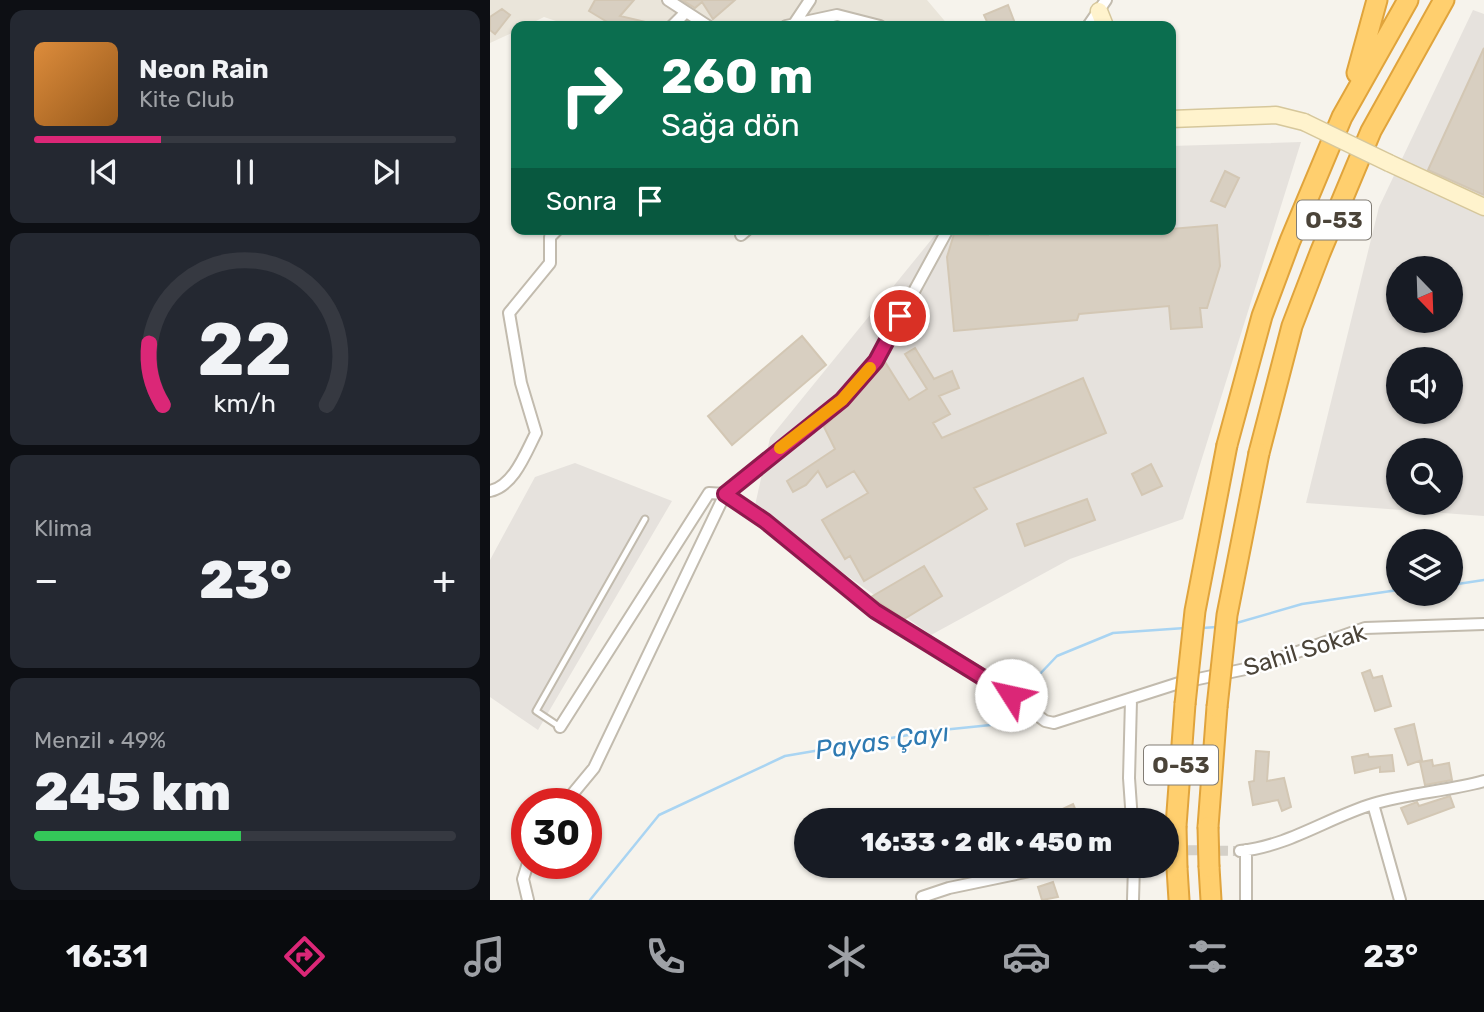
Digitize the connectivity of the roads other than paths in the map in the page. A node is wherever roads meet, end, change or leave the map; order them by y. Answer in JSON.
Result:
{"nodes":[{"id":1,"x":668,"y":0,"type":"edge"},
{"id":2,"x":810,"y":0,"type":"edge"},
{"id":3,"x":1377,"y":0,"type":"edge"},
{"id":4,"x":1408,"y":0,"type":"edge"},
{"id":5,"x":1444,"y":0,"type":"edge"},
{"id":6,"x":686,"y":12,"type":"junction"},
{"id":7,"x":677,"y":21,"type":"edge"},
{"id":8,"x":700,"y":21,"type":"edge"},
{"id":9,"x":793,"y":21,"type":"edge"},
{"id":10,"x":809,"y":21,"type":"edge"},
{"id":11,"x":860,"y":21,"type":"edge"},
{"id":12,"x":1176,"y":119,"type":"edge"},
{"id":13,"x":1484,"y":207,"type":"edge"},
{"id":14,"x":552,"y":235,"type":"edge"},
{"id":15,"x":945,"y":235,"type":"edge"},
{"id":16,"x":1290,"y":242,"type":"junction"},
{"id":17,"x":490,"y":491,"type":"edge"},
{"id":18,"x":725,"y":494,"type":"junction"},
{"id":19,"x":645,"y":519,"type":"dead end"},
{"id":20,"x":1484,"y":624,"type":"edge"},
{"id":21,"x":1131,"y":700,"type":"junction"},
{"id":22,"x":561,"y":727,"type":"joint"},
{"id":23,"x":1484,"y":781,"type":"edge"},
{"id":24,"x":577,"y":788,"type":"edge"},
{"id":25,"x":1373,"y":804,"type":"junction"},
{"id":26,"x":1131,"y":808,"type":"edge"},
{"id":27,"x":997,"y":878,"type":"edge"},
{"id":28,"x":1133,"y":878,"type":"edge"},
{"id":29,"x":523,"y":879,"type":"edge"},
{"id":30,"x":920,"y":899,"type":"edge"},
{"id":31,"x":528,"y":900,"type":"edge"},
{"id":32,"x":1133,"y":900,"type":"edge"},
{"id":33,"x":1179,"y":900,"type":"edge"},
{"id":34,"x":1211,"y":900,"type":"edge"},
{"id":35,"x":1247,"y":900,"type":"edge"},
{"id":36,"x":1400,"y":900,"type":"edge"}],
"edges":[{"from":1,"to":6,"type":"street"},
{"from":2,"to":9,"type":"street"},
{"from":3,"to":16,"type":"highway"},
{"from":4,"to":16,"type":"highway","number":"O-53"},
{"from":5,"to":34,"type":"highway","number":"O-53","bridge":true},
{"from":6,"to":7,"type":"street"},
{"from":6,"to":8,"type":"street"},
{"from":10,"to":11,"type":"street"},
{"from":12,"to":13,"type":"street","bridge":true},
{"from":14,"to":17,"type":"street"},
{"from":15,"to":18,"type":"street"},
{"from":16,"to":33,"type":"highway","number":"O-53","bridge":true},
{"from":18,"to":21,"type":"street","name":"Sahil Sokak"},
{"from":18,"to":22,"type":"street"},
{"from":18,"to":24,"type":"street"},
{"from":19,"to":22,"type":"lane"},
{"from":20,"to":21,"type":"street","name":"Sahil Sokak"},
{"from":21,"to":26,"type":"street"},
{"from":23,"to":25,"type":"street"},
{"from":25,"to":35,"type":"street"},
{"from":25,"to":36,"type":"street"},
{"from":27,"to":30,"type":"street"},
{"from":28,"to":32,"type":"street"},
{"from":29,"to":31,"type":"street"}]}
